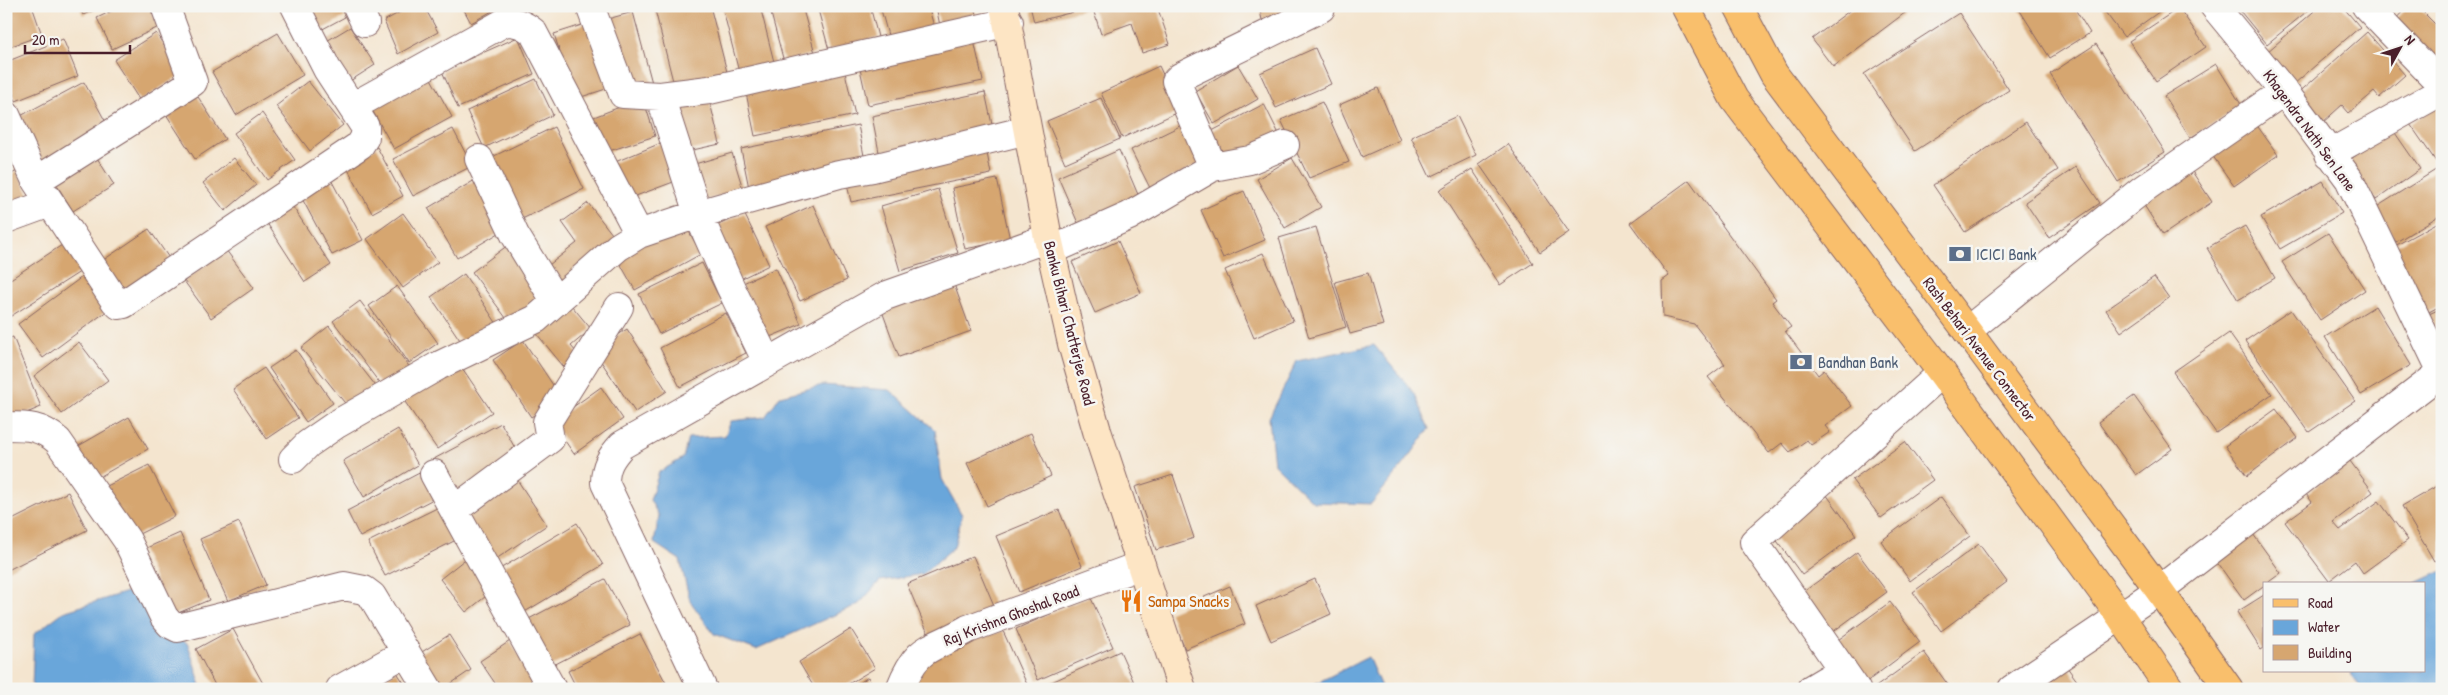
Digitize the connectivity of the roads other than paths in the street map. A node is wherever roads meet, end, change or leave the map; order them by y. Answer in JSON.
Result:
{"nodes":[{"id":1,"x":164,"y":6,"type":"edge"},
{"id":2,"x":295,"y":6,"type":"edge"},
{"id":3,"x":590,"y":6,"type":"edge"},
{"id":4,"x":1686,"y":6,"type":"edge"},
{"id":5,"x":1738,"y":6,"type":"edge"},
{"id":6,"x":2214,"y":6,"type":"edge"},
{"id":7,"x":2366,"y":6,"type":"edge"},
{"id":8,"x":1321,"y":8,"type":"dead end"},
{"id":9,"x":1007,"y":14,"type":"edge"},
{"id":10,"x":2442,"y":84,"type":"edge"},
{"id":11,"x":2284,"y":91,"type":"junction"},
{"id":12,"x":2442,"y":91,"type":"edge"},
{"id":13,"x":660,"y":96,"type":"junction"},
{"id":14,"x":352,"y":107,"type":"junction"},
{"id":15,"x":6,"y":115,"type":"edge"},
{"id":16,"x":1027,"y":130,"type":"junction"},
{"id":17,"x":1285,"y":145,"type":"dead end"},
{"id":18,"x":2329,"y":154,"type":"junction"},
{"id":19,"x":479,"y":159,"type":"dead end"},
{"id":20,"x":1213,"y":167,"type":"junction"},
{"id":21,"x":36,"y":181,"type":"junction"},
{"id":22,"x":50,"y":203,"type":"junction"},
{"id":23,"x":698,"y":214,"type":"junction"},
{"id":24,"x":6,"y":219,"type":"edge"},
{"id":25,"x":639,"y":234,"type":"junction"},
{"id":26,"x":1050,"y":244,"type":"junction"},
{"id":27,"x":556,"y":302,"type":"junction"},
{"id":28,"x":619,"y":307,"type":"dead end"},
{"id":29,"x":1967,"y":331,"type":"junction"},
{"id":30,"x":768,"y":362,"type":"junction"},
{"id":31,"x":2442,"y":372,"type":"edge"},
{"id":32,"x":1942,"y":373,"type":"junction"},
{"id":33,"x":6,"y":426,"type":"edge"},
{"id":34,"x":293,"y":459,"type":"dead end"},
{"id":35,"x":434,"y":474,"type":"dead end"},
{"id":36,"x":454,"y":510,"type":"junction"},
{"id":37,"x":1141,"y":565,"type":"junction"},
{"id":38,"x":2159,"y":590,"type":"junction"},
{"id":39,"x":2121,"y":617,"type":"junction"},
{"id":40,"x":405,"y":653,"type":"junction"},
{"id":41,"x":1849,"y":680,"type":"edge"},
{"id":42,"x":340,"y":689,"type":"edge"},
{"id":43,"x":428,"y":689,"type":"edge"},
{"id":44,"x":552,"y":689,"type":"edge"},
{"id":45,"x":703,"y":689,"type":"edge"},
{"id":46,"x":900,"y":689,"type":"edge"},
{"id":47,"x":1182,"y":689,"type":"edge"},
{"id":48,"x":1811,"y":689,"type":"edge"},
{"id":49,"x":2012,"y":689,"type":"edge"},
{"id":50,"x":2170,"y":689,"type":"edge"},
{"id":51,"x":2229,"y":689,"type":"edge"}],
"edges":[{"from":1,"to":21,"type":"street"},
{"from":2,"to":14,"type":"street"},
{"from":3,"to":13,"type":"street"},
{"from":4,"to":32,"type":"main road"},
{"from":5,"to":29,"type":"main road","name":"Rash Behari Avenue Connector"},
{"from":6,"to":11,"type":"street","name":"Khagendra Nath Sen Lane"},
{"from":7,"to":10,"type":"street"},
{"from":8,"to":20,"type":"street"},
{"from":9,"to":13,"type":"street"},
{"from":9,"to":16,"type":"main road","name":"Banku Bihari Chatterjee Road"},
{"from":11,"to":18,"type":"street","name":"Khagendra Nath Sen Lane"},
{"from":11,"to":29,"type":"street"},
{"from":12,"to":18,"type":"street"},
{"from":13,"to":23,"type":"street"},
{"from":14,"to":22,"type":"street"},
{"from":14,"to":25,"type":"street"},
{"from":15,"to":21,"type":"street"},
{"from":16,"to":23,"type":"street"},
{"from":16,"to":26,"type":"main road","name":"Banku Bihari Chatterjee Road"},
{"from":17,"to":20,"type":"street"},
{"from":18,"to":31,"type":"street","name":"Khagendra Nath Sen Lane"},
{"from":19,"to":27,"type":"street"},
{"from":20,"to":26,"type":"street"},
{"from":21,"to":22,"type":"street"},
{"from":22,"to":24,"type":"street"},
{"from":23,"to":25,"type":"street"},
{"from":23,"to":30,"type":"street"},
{"from":25,"to":27,"type":"street"},
{"from":26,"to":30,"type":"street"},
{"from":26,"to":37,"type":"main road","name":"Banku Bihari Chatterjee Road"},
{"from":27,"to":34,"type":"street"},
{"from":28,"to":36,"type":"street"},
{"from":29,"to":38,"type":"main road","name":"Rash Behari Avenue Connector"},
{"from":30,"to":45,"type":"street"},
{"from":31,"to":38,"type":"street"},
{"from":32,"to":39,"type":"main road"},
{"from":32,"to":41,"type":"street"},
{"from":33,"to":40,"type":"street"},
{"from":35,"to":36,"type":"street"},
{"from":36,"to":44,"type":"street"},
{"from":37,"to":46,"type":"street","name":"Raj Krishna Ghoshal Road"},
{"from":37,"to":47,"type":"main road","name":"Banku Bihari Chatterjee Road"},
{"from":38,"to":39,"type":"street"},
{"from":38,"to":51,"type":"main road","name":"Rash Behari Avenue Connector"},
{"from":39,"to":49,"type":"street"},
{"from":39,"to":50,"type":"main road"},
{"from":40,"to":42,"type":"street"},
{"from":40,"to":43,"type":"street"},
{"from":41,"to":48,"type":"street"}]}
